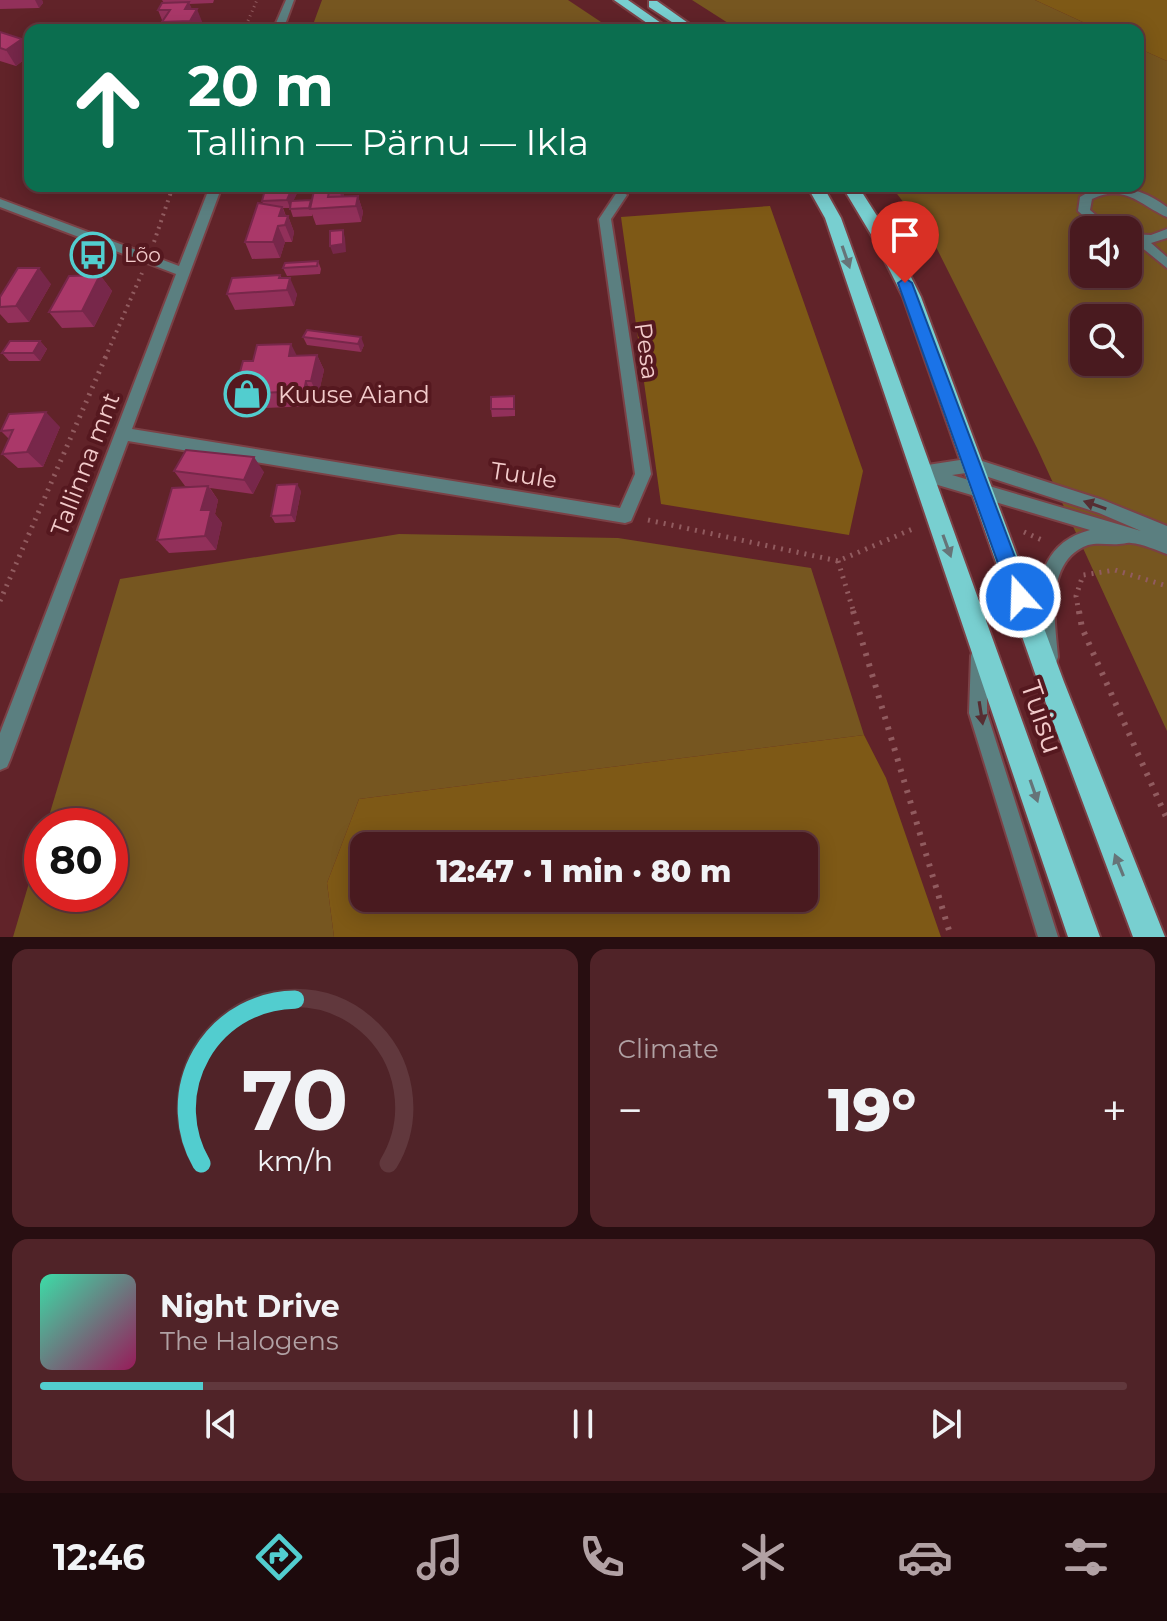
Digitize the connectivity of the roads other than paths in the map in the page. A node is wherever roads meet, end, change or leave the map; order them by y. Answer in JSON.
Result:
{"nodes":[{"id":1,"x":290,"y":0,"type":"edge"},
{"id":2,"x":620,"y":0,"type":"edge"},
{"id":3,"x":646,"y":0,"type":"edge"},
{"id":4,"x":280,"y":24,"type":"edge"},
{"id":5,"x":656,"y":24,"type":"edge"},
{"id":6,"x":683,"y":24,"type":"edge"},
{"id":7,"x":214,"y":192,"type":"edge"},
{"id":8,"x":818,"y":192,"type":"edge"},
{"id":9,"x":854,"y":192,"type":"edge"},
{"id":10,"x":1093,"y":192,"type":"edge"},
{"id":11,"x":1123,"y":192,"type":"edge"},
{"id":12,"x":621,"y":195,"type":"dead end"},
{"id":13,"x":0,"y":203,"type":"edge"},
{"id":14,"x":1167,"y":213,"type":"edge"},
{"id":15,"x":1090,"y":216,"type":"edge"},
{"id":16,"x":1167,"y":233,"type":"edge"},
{"id":17,"x":1142,"y":238,"type":"edge"},
{"id":18,"x":1142,"y":245,"type":"edge"},
{"id":19,"x":1167,"y":264,"type":"edge"},
{"id":20,"x":183,"y":272,"type":"junction"},
{"id":21,"x":122,"y":434,"type":"junction"},
{"id":22,"x":921,"y":473,"type":"junction"},
{"id":23,"x":977,"y":476,"type":"junction"},
{"id":24,"x":625,"y":516,"type":"joint"},
{"id":25,"x":1167,"y":534,"type":"edge"},
{"id":26,"x":1136,"y":537,"type":"junction"},
{"id":27,"x":1167,"y":546,"type":"edge"},
{"id":28,"x":980,"y":635,"type":"junction"},
{"id":29,"x":1051,"y":682,"type":"junction"},
{"id":30,"x":0,"y":760,"type":"edge"},
{"id":31,"x":1048,"y":937,"type":"edge"},
{"id":32,"x":1084,"y":937,"type":"edge"},
{"id":33,"x":1149,"y":937,"type":"edge"}],
"edges":[{"from":1,"to":4,"type":"street"},
{"from":2,"to":5,"type":"highway"},
{"from":3,"to":6,"type":"highway"},
{"from":7,"to":20,"type":"street","name":"Tallinna mnt"},
{"from":8,"to":22,"type":"highway","name":"Tuisu","one_way":true},
{"from":9,"to":23,"type":"highway","name":"Tuisu"},
{"from":10,"to":15,"type":"street"},
{"from":11,"to":14,"type":"street"},
{"from":12,"to":24,"type":"street","name":"Pesa"},
{"from":13,"to":20,"type":"street"},
{"from":16,"to":17,"type":"street"},
{"from":18,"to":19,"type":"street"},
{"from":20,"to":21,"type":"street","name":"Tallinna mnt"},
{"from":21,"to":24,"type":"street","name":"Tuule"},
{"from":21,"to":30,"type":"street","name":"Tallinna mnt"},
{"from":22,"to":23,"type":"street"},
{"from":22,"to":23,"type":"street"},
{"from":22,"to":28,"type":"highway","name":"Tuisu","one_way":true},
{"from":25,"to":23,"type":"street","one_way":true},
{"from":23,"to":26,"type":"street"},
{"from":23,"to":29,"type":"highway","name":"Tuisu"},
{"from":26,"to":27,"type":"street"},
{"from":26,"to":29,"type":"street"},
{"from":28,"to":31,"type":"lane","one_way":true},
{"from":28,"to":32,"type":"highway","name":"Tuisu","one_way":true},
{"from":33,"to":29,"type":"highway","name":"Tuisu","one_way":true}]}
